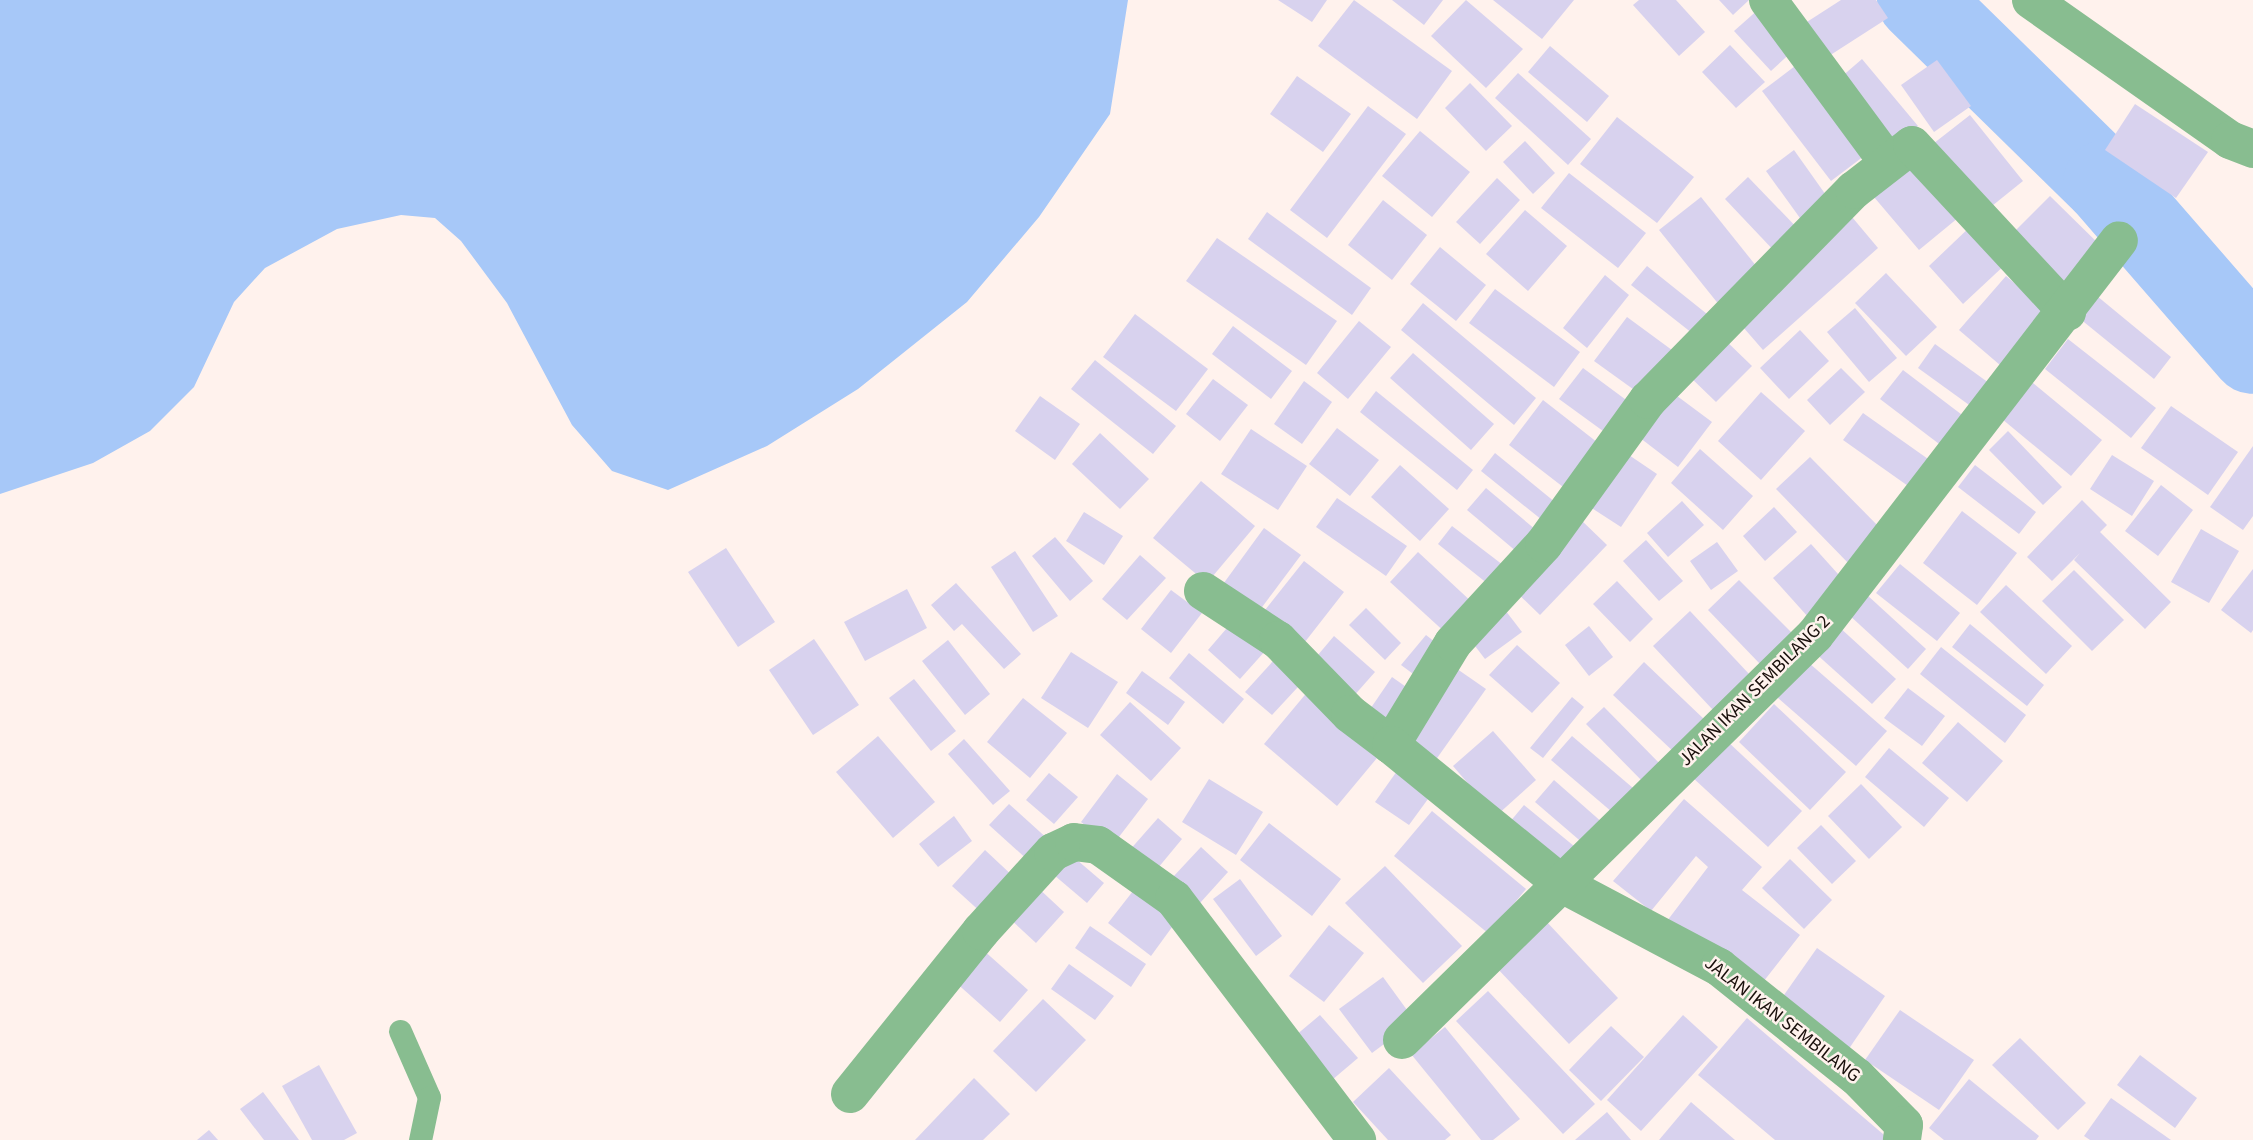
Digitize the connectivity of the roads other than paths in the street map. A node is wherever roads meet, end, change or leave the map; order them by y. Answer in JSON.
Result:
{"nodes":[{"id":1,"x":1768,"y":0,"type":"edge"},
{"id":2,"x":2031,"y":0,"type":"edge"},
{"id":3,"x":2253,"y":149,"type":"edge"},
{"id":4,"x":1888,"y":163,"type":"junction"},
{"id":5,"x":2119,"y":240,"type":"dead end"},
{"id":6,"x":2067,"y":312,"type":"junction"},
{"id":7,"x":1203,"y":591,"type":"dead end"},
{"id":8,"x":1391,"y":745,"type":"junction"},
{"id":9,"x":1562,"y":884,"type":"junction"},
{"id":10,"x":400,"y":1031,"type":"dead end"},
{"id":11,"x":1402,"y":1040,"type":"dead end"},
{"id":12,"x":850,"y":1094,"type":"dead end"},
{"id":13,"x":420,"y":1140,"type":"edge"},
{"id":14,"x":1357,"y":1140,"type":"edge"},
{"id":15,"x":1902,"y":1140,"type":"edge"}],
"edges":[{"from":1,"to":4,"type":"street"},
{"from":2,"to":3,"type":"street"},
{"from":4,"to":6,"type":"street"},
{"from":4,"to":8,"type":"street"},
{"from":5,"to":6,"type":"street","name":"JALAN IKAN SEMBILANG 2"},
{"from":6,"to":9,"type":"street","name":"JALAN IKAN SEMBILANG 2"},
{"from":7,"to":8,"type":"street"},
{"from":8,"to":9,"type":"street"},
{"from":9,"to":11,"type":"street","name":"JALAN IKAN SEMBILANG 2"},
{"from":9,"to":15,"type":"street","name":"JALAN IKAN SEMBILANG"},
{"from":10,"to":13,"type":"lane"},
{"from":12,"to":14,"type":"street"}]}
